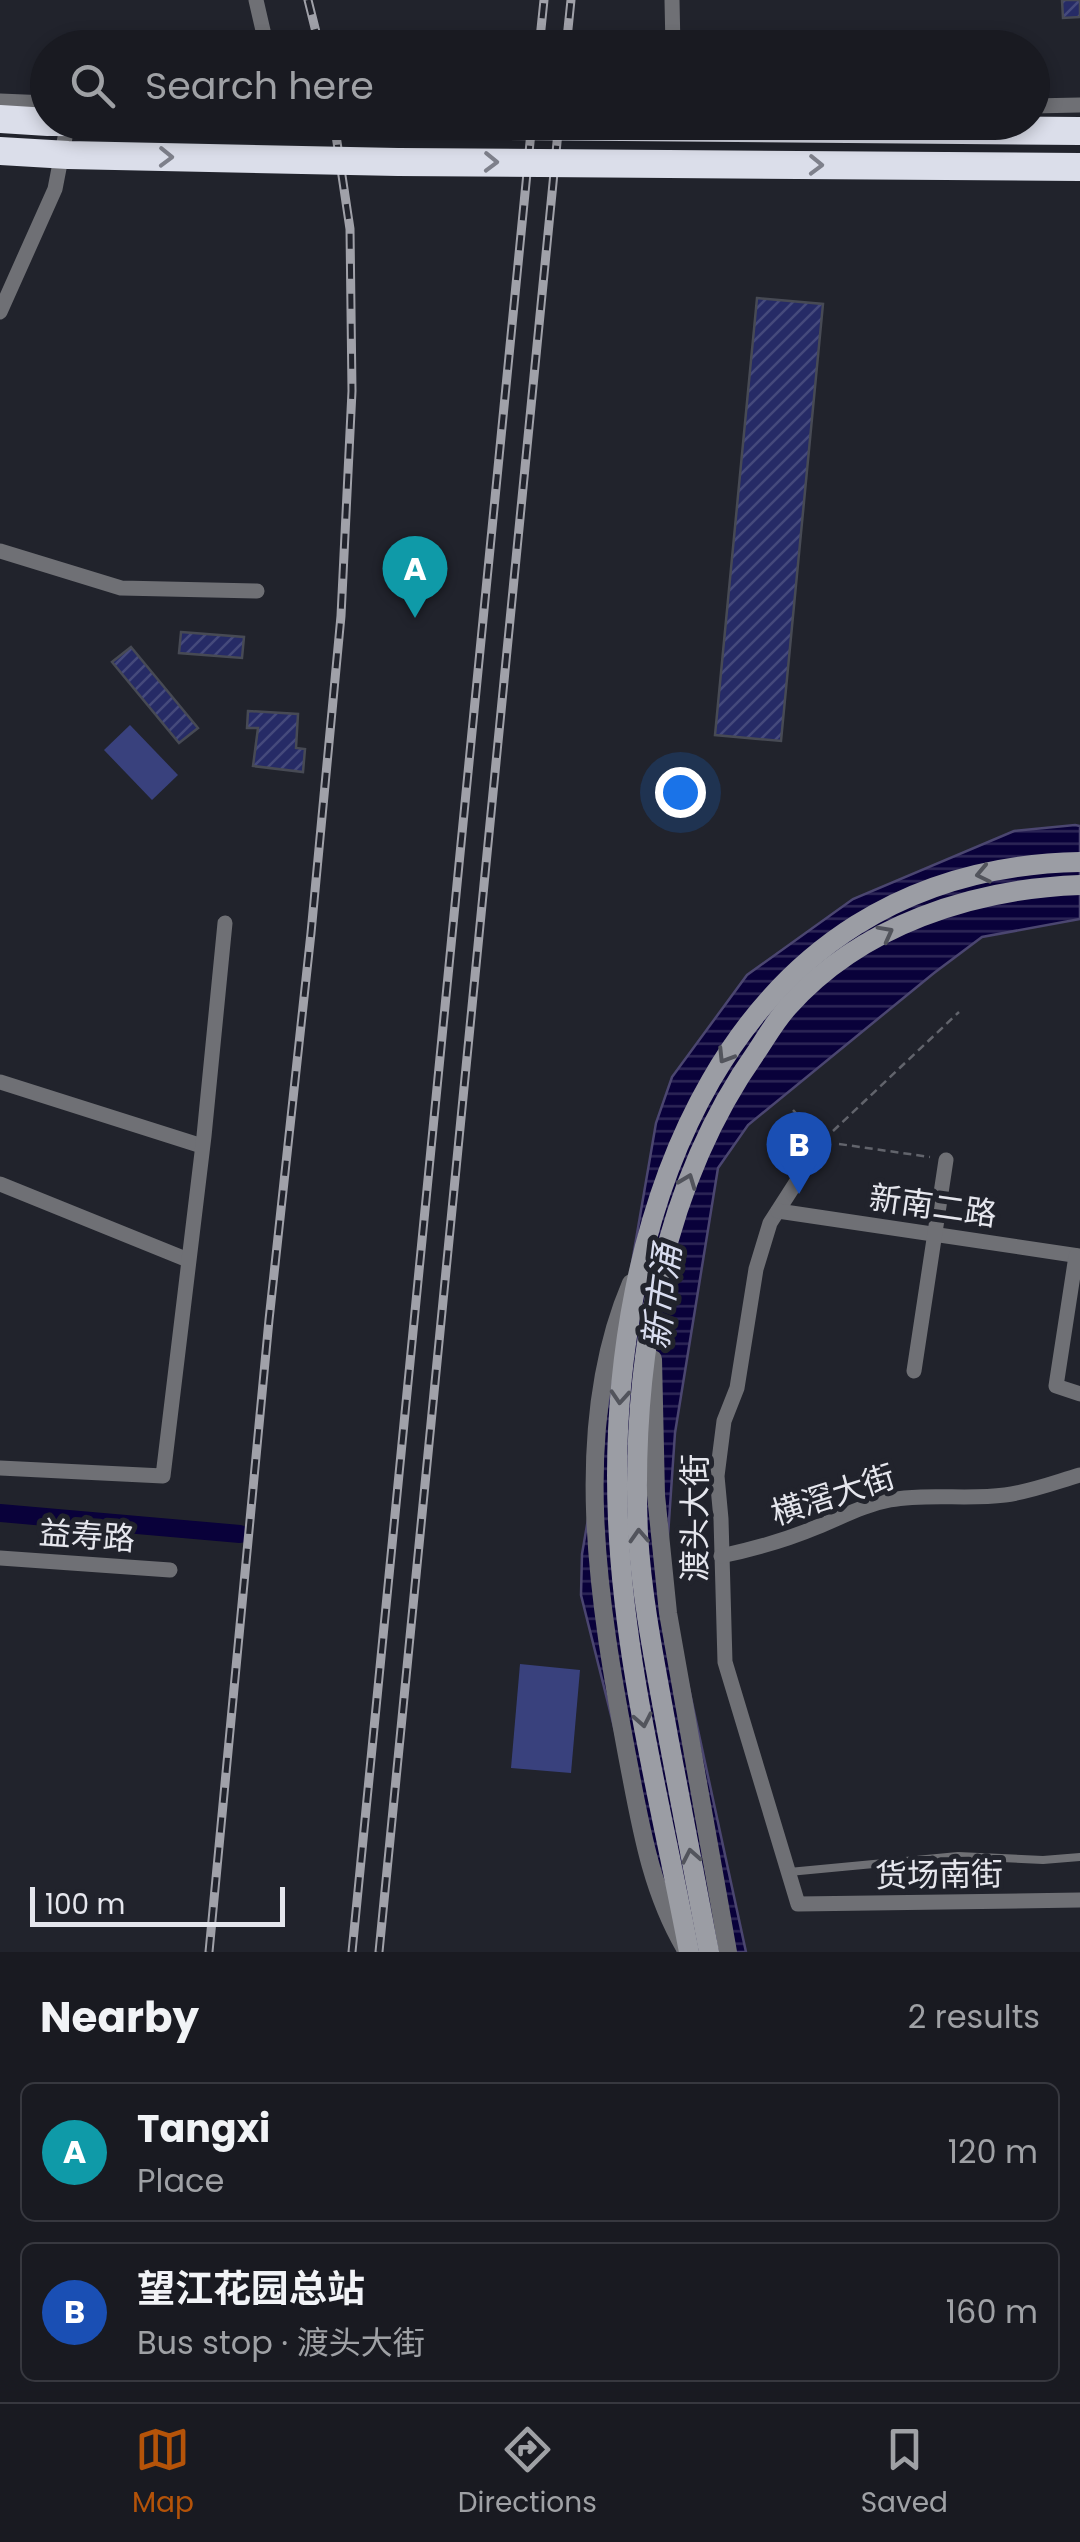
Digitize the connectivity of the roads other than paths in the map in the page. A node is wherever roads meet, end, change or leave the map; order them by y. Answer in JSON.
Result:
{"nodes":[{"id":1,"x":256,"y":0,"type":"edge"},
{"id":2,"x":672,"y":0,"type":"edge"},
{"id":3,"x":263,"y":30,"type":"edge"},
{"id":4,"x":673,"y":30,"type":"edge"},
{"id":5,"x":0,"y":101,"type":"edge"},
{"id":6,"x":30,"y":103,"type":"edge"},
{"id":7,"x":1050,"y":109,"type":"edge"},
{"id":8,"x":1050,"y":114,"type":"edge"},
{"id":9,"x":1079,"y":114,"type":"edge"},
{"id":10,"x":0,"y":119,"type":"edge"},
{"id":11,"x":30,"y":121,"type":"edge"},
{"id":12,"x":65,"y":140,"type":"edge"},
{"id":13,"x":0,"y":151,"type":"edge"},
{"id":14,"x":1080,"y":168,"type":"edge"},
{"id":15,"x":0,"y":312,"type":"edge"},
{"id":16,"x":0,"y":551,"type":"edge"},
{"id":17,"x":258,"y":591,"type":"dead end"},
{"id":18,"x":1080,"y":862,"type":"edge"},
{"id":19,"x":1080,"y":885,"type":"edge"},
{"id":20,"x":225,"y":923,"type":"dead end"},
{"id":21,"x":0,"y":1082,"type":"edge"},
{"id":22,"x":822,"y":1142,"type":"road end"},
{"id":23,"x":202,"y":1146,"type":"junction"},
{"id":24,"x":946,"y":1160,"type":"road end"},
{"id":25,"x":0,"y":1184,"type":"edge"},
{"id":26,"x":778,"y":1211,"type":"junction"},
{"id":27,"x":936,"y":1234,"type":"junction"},
{"id":28,"x":1078,"y":1256,"type":"edge"},
{"id":29,"x":188,"y":1260,"type":"junction"},
{"id":30,"x":652,"y":1310,"type":"junction"},
{"id":31,"x":914,"y":1372,"type":"dead end"},
{"id":32,"x":1080,"y":1394,"type":"edge"},
{"id":33,"x":0,"y":1468,"type":"edge"},
{"id":34,"x":1080,"y":1475,"type":"edge"},
{"id":35,"x":722,"y":1556,"type":"junction"},
{"id":36,"x":0,"y":1558,"type":"edge"},
{"id":37,"x":170,"y":1570,"type":"dead end"},
{"id":38,"x":1080,"y":1857,"type":"edge"},
{"id":39,"x":788,"y":1872,"type":"junction"},
{"id":40,"x":1080,"y":1900,"type":"edge"},
{"id":41,"x":798,"y":1904,"type":"joint"},
{"id":42,"x":688,"y":1952,"type":"edge"},
{"id":43,"x":709,"y":1952,"type":"edge"},
{"id":44,"x":728,"y":1952,"type":"edge"}],
"edges":[{"from":1,"to":3,"type":"street"},
{"from":2,"to":4,"type":"street"},
{"from":5,"to":6,"type":"street"},
{"from":7,"to":9,"type":"street"},
{"from":8,"to":9,"type":"highway","bridge":true},
{"from":10,"to":11,"type":"highway"},
{"from":12,"to":15,"type":"street"},
{"from":13,"to":14,"type":"highway","one_way":true,"bridge":true},
{"from":16,"to":17,"type":"street"},
{"from":18,"to":42,"type":"main road","one_way":true},
{"from":30,"to":19,"type":"main road","one_way":true},
{"from":20,"to":23,"type":"street"},
{"from":21,"to":23,"type":"street"},
{"from":22,"to":26,"type":"street","name":"渡头大街"},
{"from":23,"to":29,"type":"street"},
{"from":24,"to":27,"type":"street"},
{"from":25,"to":29,"type":"street"},
{"from":26,"to":27,"type":"street","name":"新南二路"},
{"from":26,"to":35,"type":"street","name":"渡头大街"},
{"from":27,"to":28,"type":"street","name":"新南二路"},
{"from":27,"to":31,"type":"street"},
{"from":28,"to":32,"type":"street"},
{"from":29,"to":33,"type":"street"},
{"from":43,"to":30,"type":"main road","one_way":true},
{"from":30,"to":44,"type":"street"},
{"from":34,"to":35,"type":"street","name":"横滘大街"},
{"from":35,"to":39,"type":"street","name":"渡头大街"},
{"from":36,"to":37,"type":"street","name":"益寿路"},
{"from":38,"to":39,"type":"lane"},
{"from":39,"to":41,"type":"street","name":"渡头大街"},
{"from":40,"to":41,"type":"street","name":"货场南街"}]}
